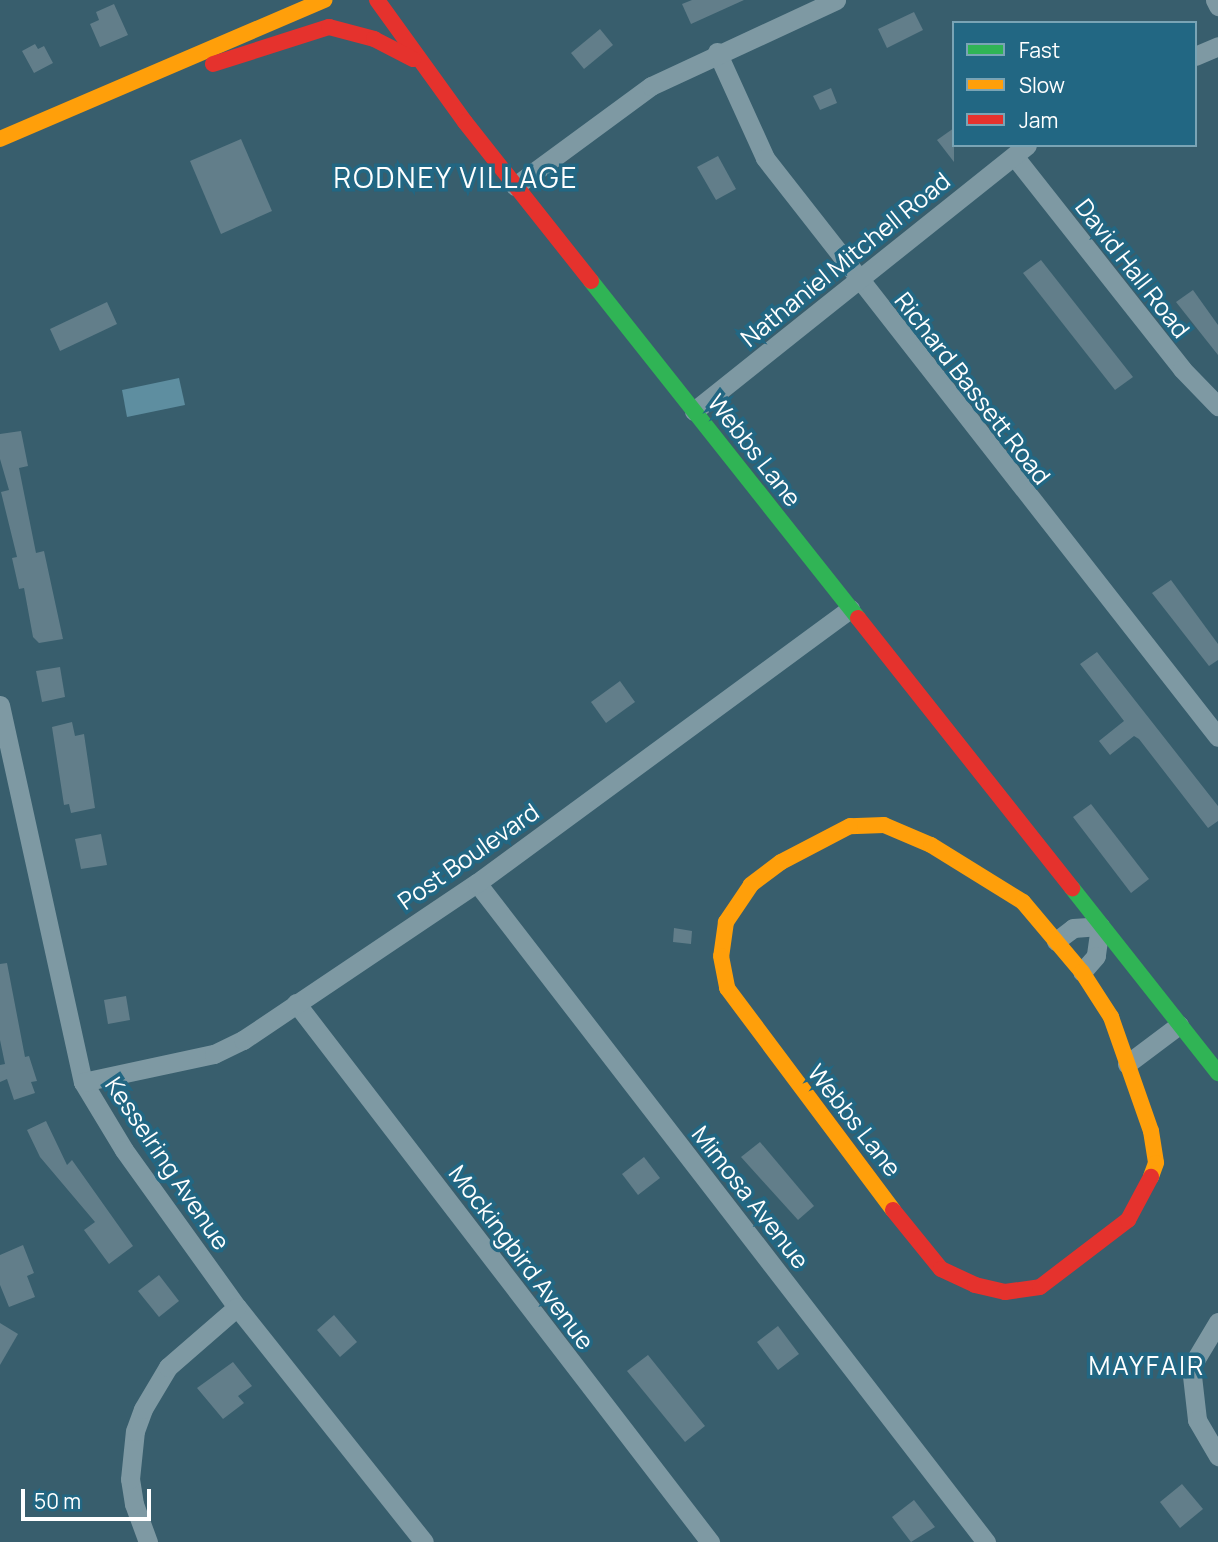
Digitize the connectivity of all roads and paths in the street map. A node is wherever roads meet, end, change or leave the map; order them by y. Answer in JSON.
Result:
{"nodes":[{"id":1,"x":294,"y":0,"type":"edge"},
{"id":2,"x":325,"y":0,"type":"edge"},
{"id":3,"x":377,"y":0,"type":"edge"},
{"id":4,"x":836,"y":0,"type":"edge"},
{"id":5,"x":1215,"y":0,"type":"edge"},
{"id":6,"x":1218,"y":6,"type":"edge"},
{"id":7,"x":272,"y":24,"type":"junction"},
{"id":8,"x":1218,"y":46,"type":"edge"},
{"id":9,"x":717,"y":52,"type":"junction"},
{"id":10,"x":1197,"y":55,"type":"edge"},
{"id":11,"x":419,"y":62,"type":"junction"},
{"id":12,"x":130,"y":86,"type":"junction"},
{"id":13,"x":0,"y":139,"type":"edge"},
{"id":14,"x":1021,"y":151,"type":"edge"},
{"id":15,"x":515,"y":186,"type":"junction"},
{"id":16,"x":857,"y":281,"type":"junction"},
{"id":17,"x":1218,"y":406,"type":"edge"},
{"id":18,"x":694,"y":411,"type":"junction"},
{"id":19,"x":850,"y":609,"type":"junction"},
{"id":20,"x":0,"y":705,"type":"edge"},
{"id":21,"x":1218,"y":737,"type":"edge"},
{"id":22,"x":477,"y":883,"type":"junction"},
{"id":23,"x":1100,"y":926,"type":"junction"},
{"id":24,"x":1056,"y":941,"type":"junction"},
{"id":25,"x":1082,"y":972,"type":"junction"},
{"id":26,"x":296,"y":1003,"type":"junction"},
{"id":27,"x":1179,"y":1025,"type":"junction"},
{"id":28,"x":1127,"y":1064,"type":"junction"},
{"id":29,"x":1218,"y":1073,"type":"edge"},
{"id":30,"x":83,"y":1082,"type":"junction"},
{"id":31,"x":237,"y":1307,"type":"junction"},
{"id":32,"x":1218,"y":1322,"type":"edge"},
{"id":33,"x":1218,"y":1456,"type":"edge"},
{"id":34,"x":148,"y":1542,"type":"edge"},
{"id":35,"x":424,"y":1542,"type":"edge"},
{"id":36,"x":710,"y":1542,"type":"edge"},
{"id":37,"x":986,"y":1542,"type":"edge"}],
"edges":[{"from":1,"to":7,"type":"street"},
{"from":2,"to":7,"type":"street"},
{"from":3,"to":11,"type":"street","name":"Webbs Lane"},
{"from":4,"to":9,"type":"street"},
{"from":5,"to":6,"type":"street"},
{"from":7,"to":12,"type":"street"},
{"from":8,"to":10,"type":"street"},
{"from":9,"to":15,"type":"street"},
{"from":9,"to":16,"type":"street","name":"Richard Bassett Road"},
{"from":11,"to":12,"type":"street"},
{"from":11,"to":15,"type":"street","name":"Webbs Lane"},
{"from":12,"to":13,"type":"street"},
{"from":14,"to":16,"type":"street","name":"Nathaniel Mitchell Road"},
{"from":14,"to":17,"type":"street","name":"David Hall Road"},
{"from":15,"to":18,"type":"street","name":"Webbs Lane"},
{"from":16,"to":18,"type":"street","name":"Nathaniel Mitchell Road"},
{"from":16,"to":21,"type":"street","name":"Richard Bassett Road"},
{"from":18,"to":19,"type":"street","name":"Webbs Lane"},
{"from":19,"to":22,"type":"street","name":"Post Boulevard"},
{"from":19,"to":23,"type":"street","name":"Webbs Lane"},
{"from":20,"to":30,"type":"street","name":"Kesselring Avenue"},
{"from":22,"to":26,"type":"street","name":"Post Boulevard"},
{"from":22,"to":37,"type":"street","name":"Mimosa Avenue"},
{"from":23,"to":24,"type":"street"},
{"from":23,"to":25,"type":"street"},
{"from":23,"to":27,"type":"street","name":"Webbs Lane"},
{"from":24,"to":25,"type":"street","name":"Webbs Lane"},
{"from":24,"to":28,"type":"street","name":"Webbs Lane"},
{"from":25,"to":28,"type":"street","name":"Webbs Lane"},
{"from":26,"to":30,"type":"street","name":"Post Boulevard"},
{"from":26,"to":36,"type":"street","name":"Mockingbird Avenue"},
{"from":27,"to":28,"type":"street"},
{"from":27,"to":29,"type":"street","name":"Webbs Lane"},
{"from":30,"to":31,"type":"street","name":"Kesselring Avenue"},
{"from":31,"to":34,"type":"street"},
{"from":31,"to":35,"type":"street","name":"Kesselring Avenue"},
{"from":32,"to":33,"type":"street"}]}
